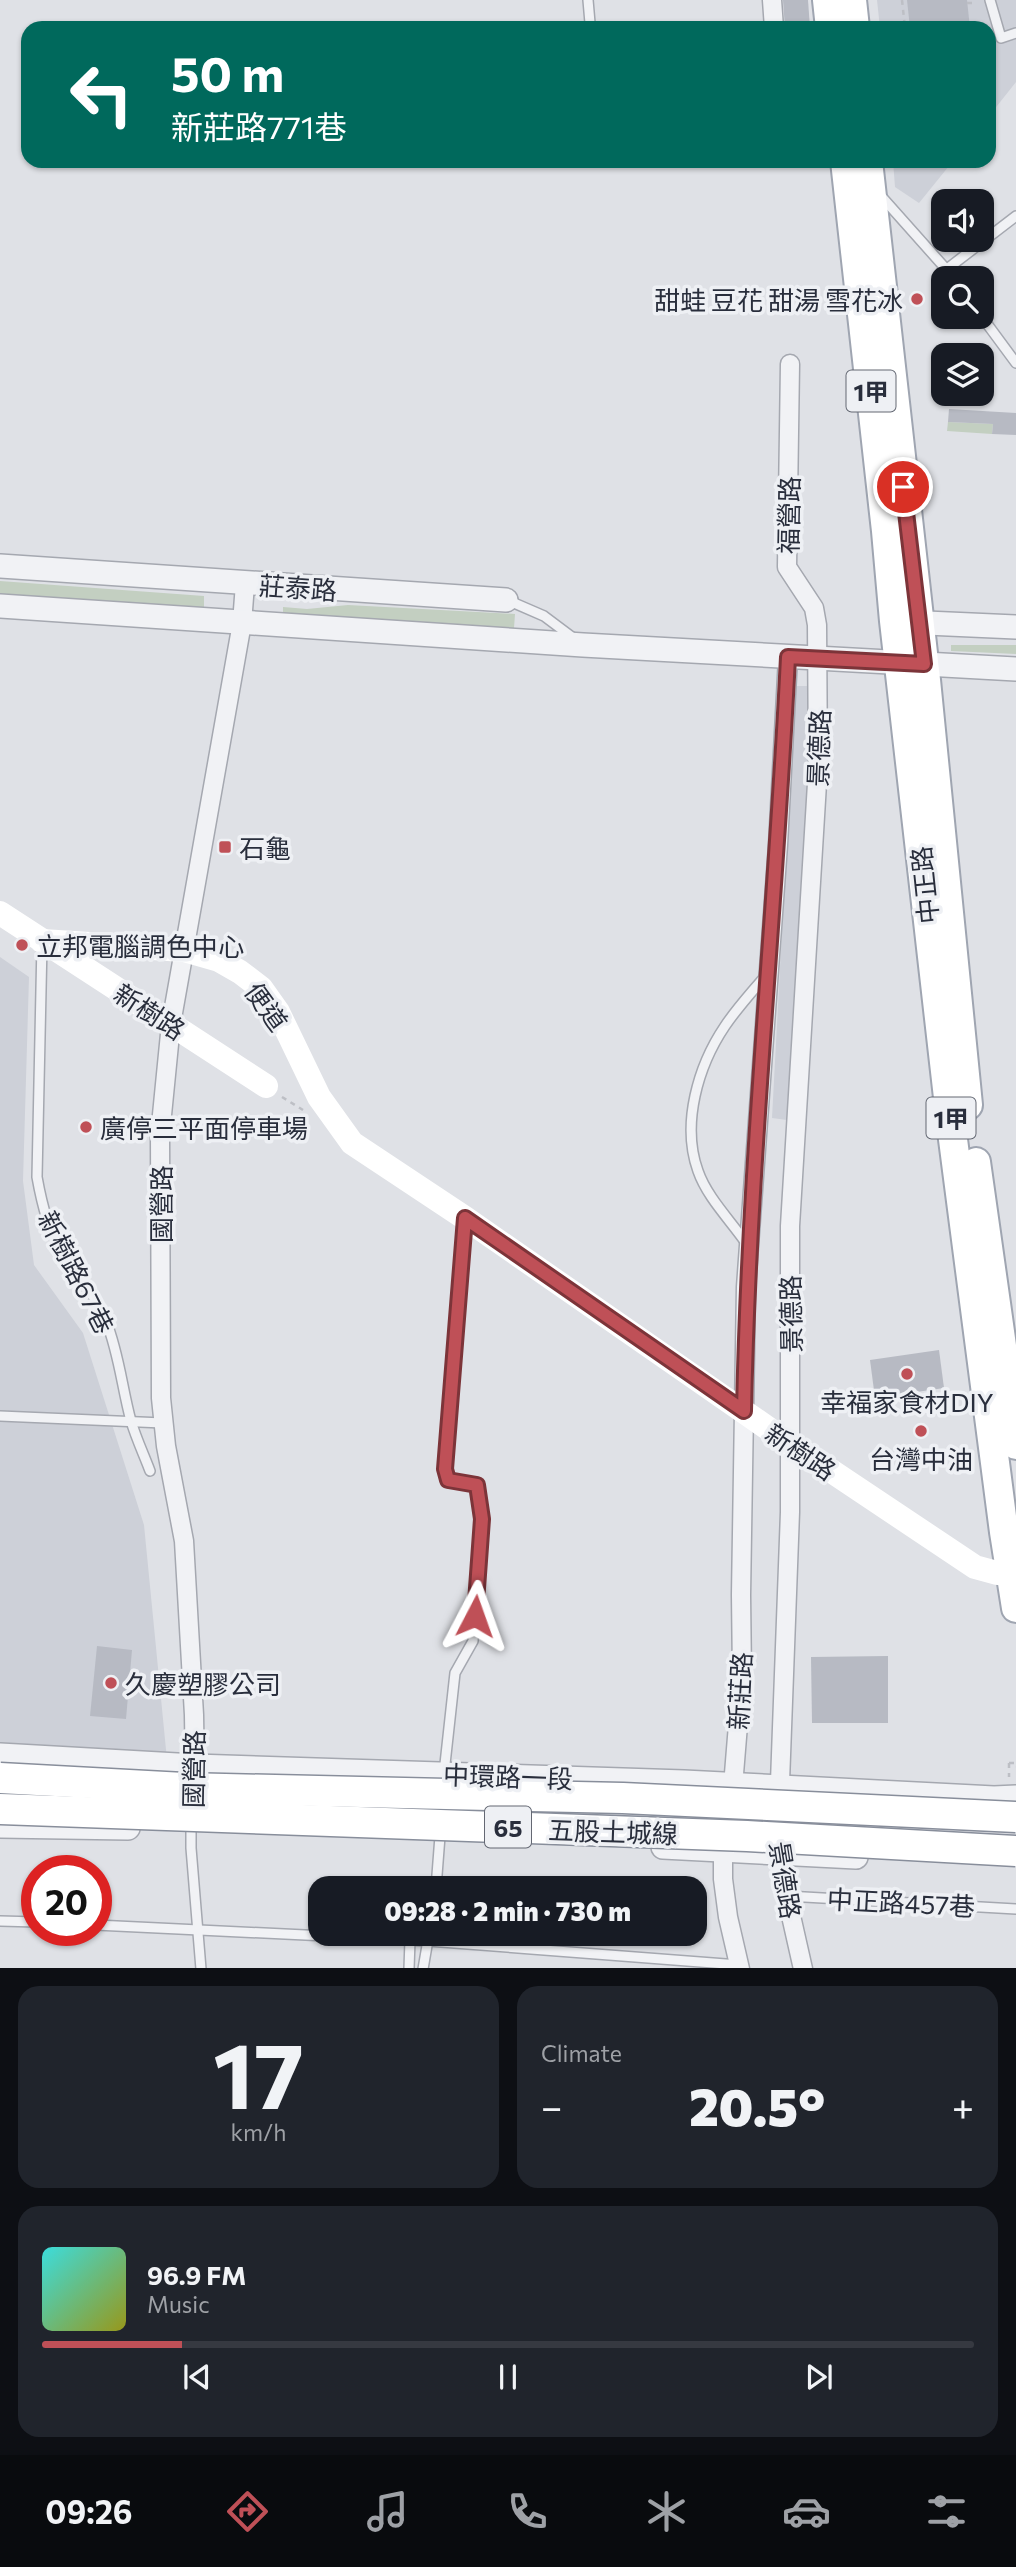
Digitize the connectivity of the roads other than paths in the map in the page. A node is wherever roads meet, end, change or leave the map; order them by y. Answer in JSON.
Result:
{"nodes":[{"id":1,"x":588,"y":0,"type":"edge"},
{"id":2,"x":772,"y":0,"type":"edge"},
{"id":3,"x":827,"y":0,"type":"edge"},
{"id":4,"x":852,"y":0,"type":"edge"},
{"id":5,"x":990,"y":0,"type":"edge"},
{"id":6,"x":590,"y":21,"type":"edge"},
{"id":7,"x":774,"y":21,"type":"edge"},
{"id":8,"x":829,"y":21,"type":"edge"},
{"id":9,"x":854,"y":21,"type":"edge"},
{"id":10,"x":1016,"y":33,"type":"edge"},
{"id":11,"x":846,"y":168,"type":"edge"},
{"id":12,"x":869,"y":171,"type":"edge"},
{"id":13,"x":1016,"y":216,"type":"edge"},
{"id":14,"x":943,"y":266,"type":"edge"},
{"id":15,"x":952,"y":266,"type":"edge"},
{"id":16,"x":991,"y":329,"type":"edge"},
{"id":17,"x":1016,"y":363,"type":"edge"},
{"id":18,"x":790,"y":364,"type":"dead end"},
{"id":19,"x":0,"y":566,"type":"edge"},
{"id":20,"x":245,"y":584,"type":"junction"},
{"id":21,"x":506,"y":600,"type":"joint"},
{"id":22,"x":0,"y":606,"type":"edge"},
{"id":23,"x":906,"y":622,"type":"junction"},
{"id":24,"x":242,"y":623,"type":"junction"},
{"id":25,"x":1016,"y":627,"type":"edge"},
{"id":26,"x":583,"y":645,"type":"junction"},
{"id":27,"x":788,"y":657,"type":"junction"},
{"id":28,"x":817,"y":658,"type":"junction"},
{"id":29,"x":912,"y":664,"type":"junction"},
{"id":30,"x":1016,"y":669,"type":"edge"},
{"id":31,"x":0,"y":913,"type":"edge"},
{"id":32,"x":42,"y":941,"type":"junction"},
{"id":33,"x":184,"y":950,"type":"junction"},
{"id":34,"x":100,"y":960,"type":"junction"},
{"id":35,"x":769,"y":971,"type":"junction"},
{"id":36,"x":171,"y":1024,"type":"junction"},
{"id":37,"x":266,"y":1086,"type":"dead end"},
{"id":38,"x":352,"y":1143,"type":"joint"},
{"id":39,"x":465,"y":1218,"type":"junction"},
{"id":40,"x":750,"y":1247,"type":"junction"},
{"id":41,"x":1008,"y":1340,"type":"edge"},
{"id":42,"x":744,"y":1411,"type":"junction"},
{"id":43,"x":0,"y":1416,"type":"edge"},
{"id":44,"x":132,"y":1422,"type":"junction"},
{"id":45,"x":163,"y":1423,"type":"junction"},
{"id":46,"x":791,"y":1444,"type":"junction"},
{"id":47,"x":1016,"y":1445,"type":"edge"},
{"id":48,"x":150,"y":1471,"type":"dead end"},
{"id":49,"x":1013,"y":1571,"type":"edge"},
{"id":50,"x":1016,"y":1608,"type":"edge"},
{"id":51,"x":0,"y":1755,"type":"edge"},
{"id":52,"x":195,"y":1766,"type":"junction"},
{"id":53,"x":444,"y":1774,"type":"junction"},
{"id":54,"x":529,"y":1777,"type":"junction"},
{"id":55,"x":0,"y":1778,"type":"edge"},
{"id":56,"x":733,"y":1786,"type":"junction"},
{"id":57,"x":779,"y":1788,"type":"junction"},
{"id":58,"x":1016,"y":1797,"type":"edge"},
{"id":59,"x":0,"y":1809,"type":"edge"},
{"id":60,"x":1016,"y":1817,"type":"edge"},
{"id":61,"x":0,"y":1826,"type":"edge"},
{"id":62,"x":191,"y":1829,"type":"junction"},
{"id":63,"x":440,"y":1836,"type":"junction"},
{"id":64,"x":521,"y":1839,"type":"junction"},
{"id":65,"x":723,"y":1851,"type":"junction"},
{"id":66,"x":1016,"y":1851,"type":"edge"},
{"id":67,"x":780,"y":1853,"type":"junction"},
{"id":68,"x":1016,"y":1864,"type":"edge"},
{"id":69,"x":437,"y":1876,"type":"edge"},
{"id":70,"x":787,"y":1896,"type":"junction"},
{"id":71,"x":1016,"y":1909,"type":"edge"},
{"id":72,"x":0,"y":1921,"type":"edge"},
{"id":73,"x":21,"y":1922,"type":"edge"},
{"id":74,"x":112,"y":1926,"type":"edge"},
{"id":75,"x":198,"y":1929,"type":"junction"},
{"id":76,"x":308,"y":1935,"type":"edge"},
{"id":77,"x":410,"y":1946,"type":"edge"},
{"id":78,"x":427,"y":1946,"type":"edge"},
{"id":79,"x":522,"y":1946,"type":"edge"},
{"id":80,"x":739,"y":1967,"type":"edge"},
{"id":81,"x":201,"y":1968,"type":"edge"},
{"id":82,"x":409,"y":1968,"type":"edge"},
{"id":83,"x":423,"y":1968,"type":"edge"},
{"id":84,"x":803,"y":1968,"type":"edge"}],
"edges":[{"from":1,"to":6,"type":"lane"},
{"from":2,"to":7,"type":"street"},
{"from":3,"to":8,"type":"main road"},
{"from":4,"to":9,"type":"main road"},
{"from":5,"to":10,"type":"lane"},
{"from":11,"to":23,"type":"main road","name":"中正路","number":"1甲"},
{"from":12,"to":14,"type":"lane"},
{"from":12,"to":23,"type":"main road","name":"中正路","number":"1甲"},
{"from":13,"to":15,"type":"lane"},
{"from":16,"to":17,"type":"lane"},
{"from":18,"to":28,"type":"street","name":"福營路"},
{"from":19,"to":20,"type":"street","name":"莊泰路"},
{"from":20,"to":21,"type":"street","name":"莊泰路"},
{"from":20,"to":24,"type":"street","name":"國營路"},
{"from":21,"to":26,"type":"lane","name":"莊泰路"},
{"from":22,"to":24,"type":"street","name":"莊泰路"},
{"from":23,"to":25,"type":"street"},
{"from":23,"to":29,"type":"main road","name":"中正路","number":"1甲"},
{"from":24,"to":26,"type":"street","name":"莊泰路"},
{"from":24,"to":33,"type":"street","name":"國營路"},
{"from":26,"to":27,"type":"street","name":"莊泰路"},
{"from":27,"to":28,"type":"street","name":"莊泰路"},
{"from":27,"to":35,"type":"street"},
{"from":28,"to":29,"type":"street","name":"莊泰路"},
{"from":28,"to":46,"type":"street","name":"景德路"},
{"from":29,"to":30,"type":"street","name":"莊泰路"},
{"from":29,"to":41,"type":"main road","name":"中正路","number":"1甲"},
{"from":29,"to":49,"type":"main road","name":"中正路","number":"1甲"},
{"from":31,"to":32,"type":"main road","name":"新樹路"},
{"from":32,"to":34,"type":"main road","name":"新樹路"},
{"from":32,"to":44,"type":"lane","name":"新樹路67巷"},
{"from":33,"to":34,"type":"main road","name":"便道"},
{"from":33,"to":36,"type":"street","name":"國營路"},
{"from":33,"to":38,"type":"main road","name":"便道"},
{"from":34,"to":36,"type":"main road","name":"新樹路"},
{"from":35,"to":40,"type":"street"},
{"from":35,"to":40,"type":"lane"},
{"from":36,"to":37,"type":"main road","name":"新樹路"},
{"from":36,"to":45,"type":"street","name":"國營路"},
{"from":38,"to":39,"type":"main road","name":"新樹路"},
{"from":39,"to":42,"type":"main road","name":"新樹路"},
{"from":39,"to":53,"type":"lane"},
{"from":40,"to":42,"type":"street"},
{"from":41,"to":47,"type":"main road","name":"中正路","number":"1甲"},
{"from":42,"to":46,"type":"main road","name":"新樹路"},
{"from":42,"to":56,"type":"street","name":"新莊路"},
{"from":43,"to":44,"type":"lane"},
{"from":44,"to":45,"type":"lane"},
{"from":44,"to":48,"type":"lane","name":"新樹路67巷"},
{"from":45,"to":52,"type":"street","name":"國營路"},
{"from":46,"to":49,"type":"main road","name":"新樹路"},
{"from":46,"to":57,"type":"street","name":"景德路"},
{"from":49,"to":50,"type":"main road","name":"中正路","number":"1甲"},
{"from":51,"to":52,"type":"street","name":"中環路一段"},
{"from":52,"to":53,"type":"street","name":"中環路一段"},
{"from":52,"to":62,"type":"street","name":"國營路"},
{"from":53,"to":54,"type":"street","name":"中環路一段"},
{"from":53,"to":63,"type":"street"},
{"from":54,"to":56,"type":"street","name":"中環路一段"},
{"from":54,"to":64,"type":"street"},
{"from":55,"to":60,"type":"highway","name":"五股土城線","number":"65","bridge":true},
{"from":56,"to":57,"type":"street","name":"中環路一段"},
{"from":56,"to":65,"type":"street","name":"新莊路"},
{"from":57,"to":58,"type":"street","name":"中環路一段"},
{"from":57,"to":67,"type":"street","name":"景德路"},
{"from":59,"to":66,"type":"highway","name":"五股土城線","number":"65","bridge":true},
{"from":61,"to":62,"type":"street"},
{"from":62,"to":63,"type":"street"},
{"from":62,"to":75,"type":"lane"},
{"from":63,"to":64,"type":"street"},
{"from":63,"to":69,"type":"lane"},
{"from":64,"to":65,"type":"street"},
{"from":65,"to":67,"type":"street"},
{"from":65,"to":80,"type":"street","name":"新莊路"},
{"from":67,"to":68,"type":"street"},
{"from":67,"to":70,"type":"street","name":"景德路"},
{"from":70,"to":71,"type":"lane","name":"中正路457巷"},
{"from":70,"to":84,"type":"street","name":"景德路"},
{"from":72,"to":73,"type":"lane"},
{"from":74,"to":75,"type":"lane"},
{"from":75,"to":76,"type":"lane"},
{"from":75,"to":81,"type":"lane"},
{"from":77,"to":82,"type":"lane"},
{"from":78,"to":83,"type":"lane"},
{"from":79,"to":80,"type":"lane"}]}
